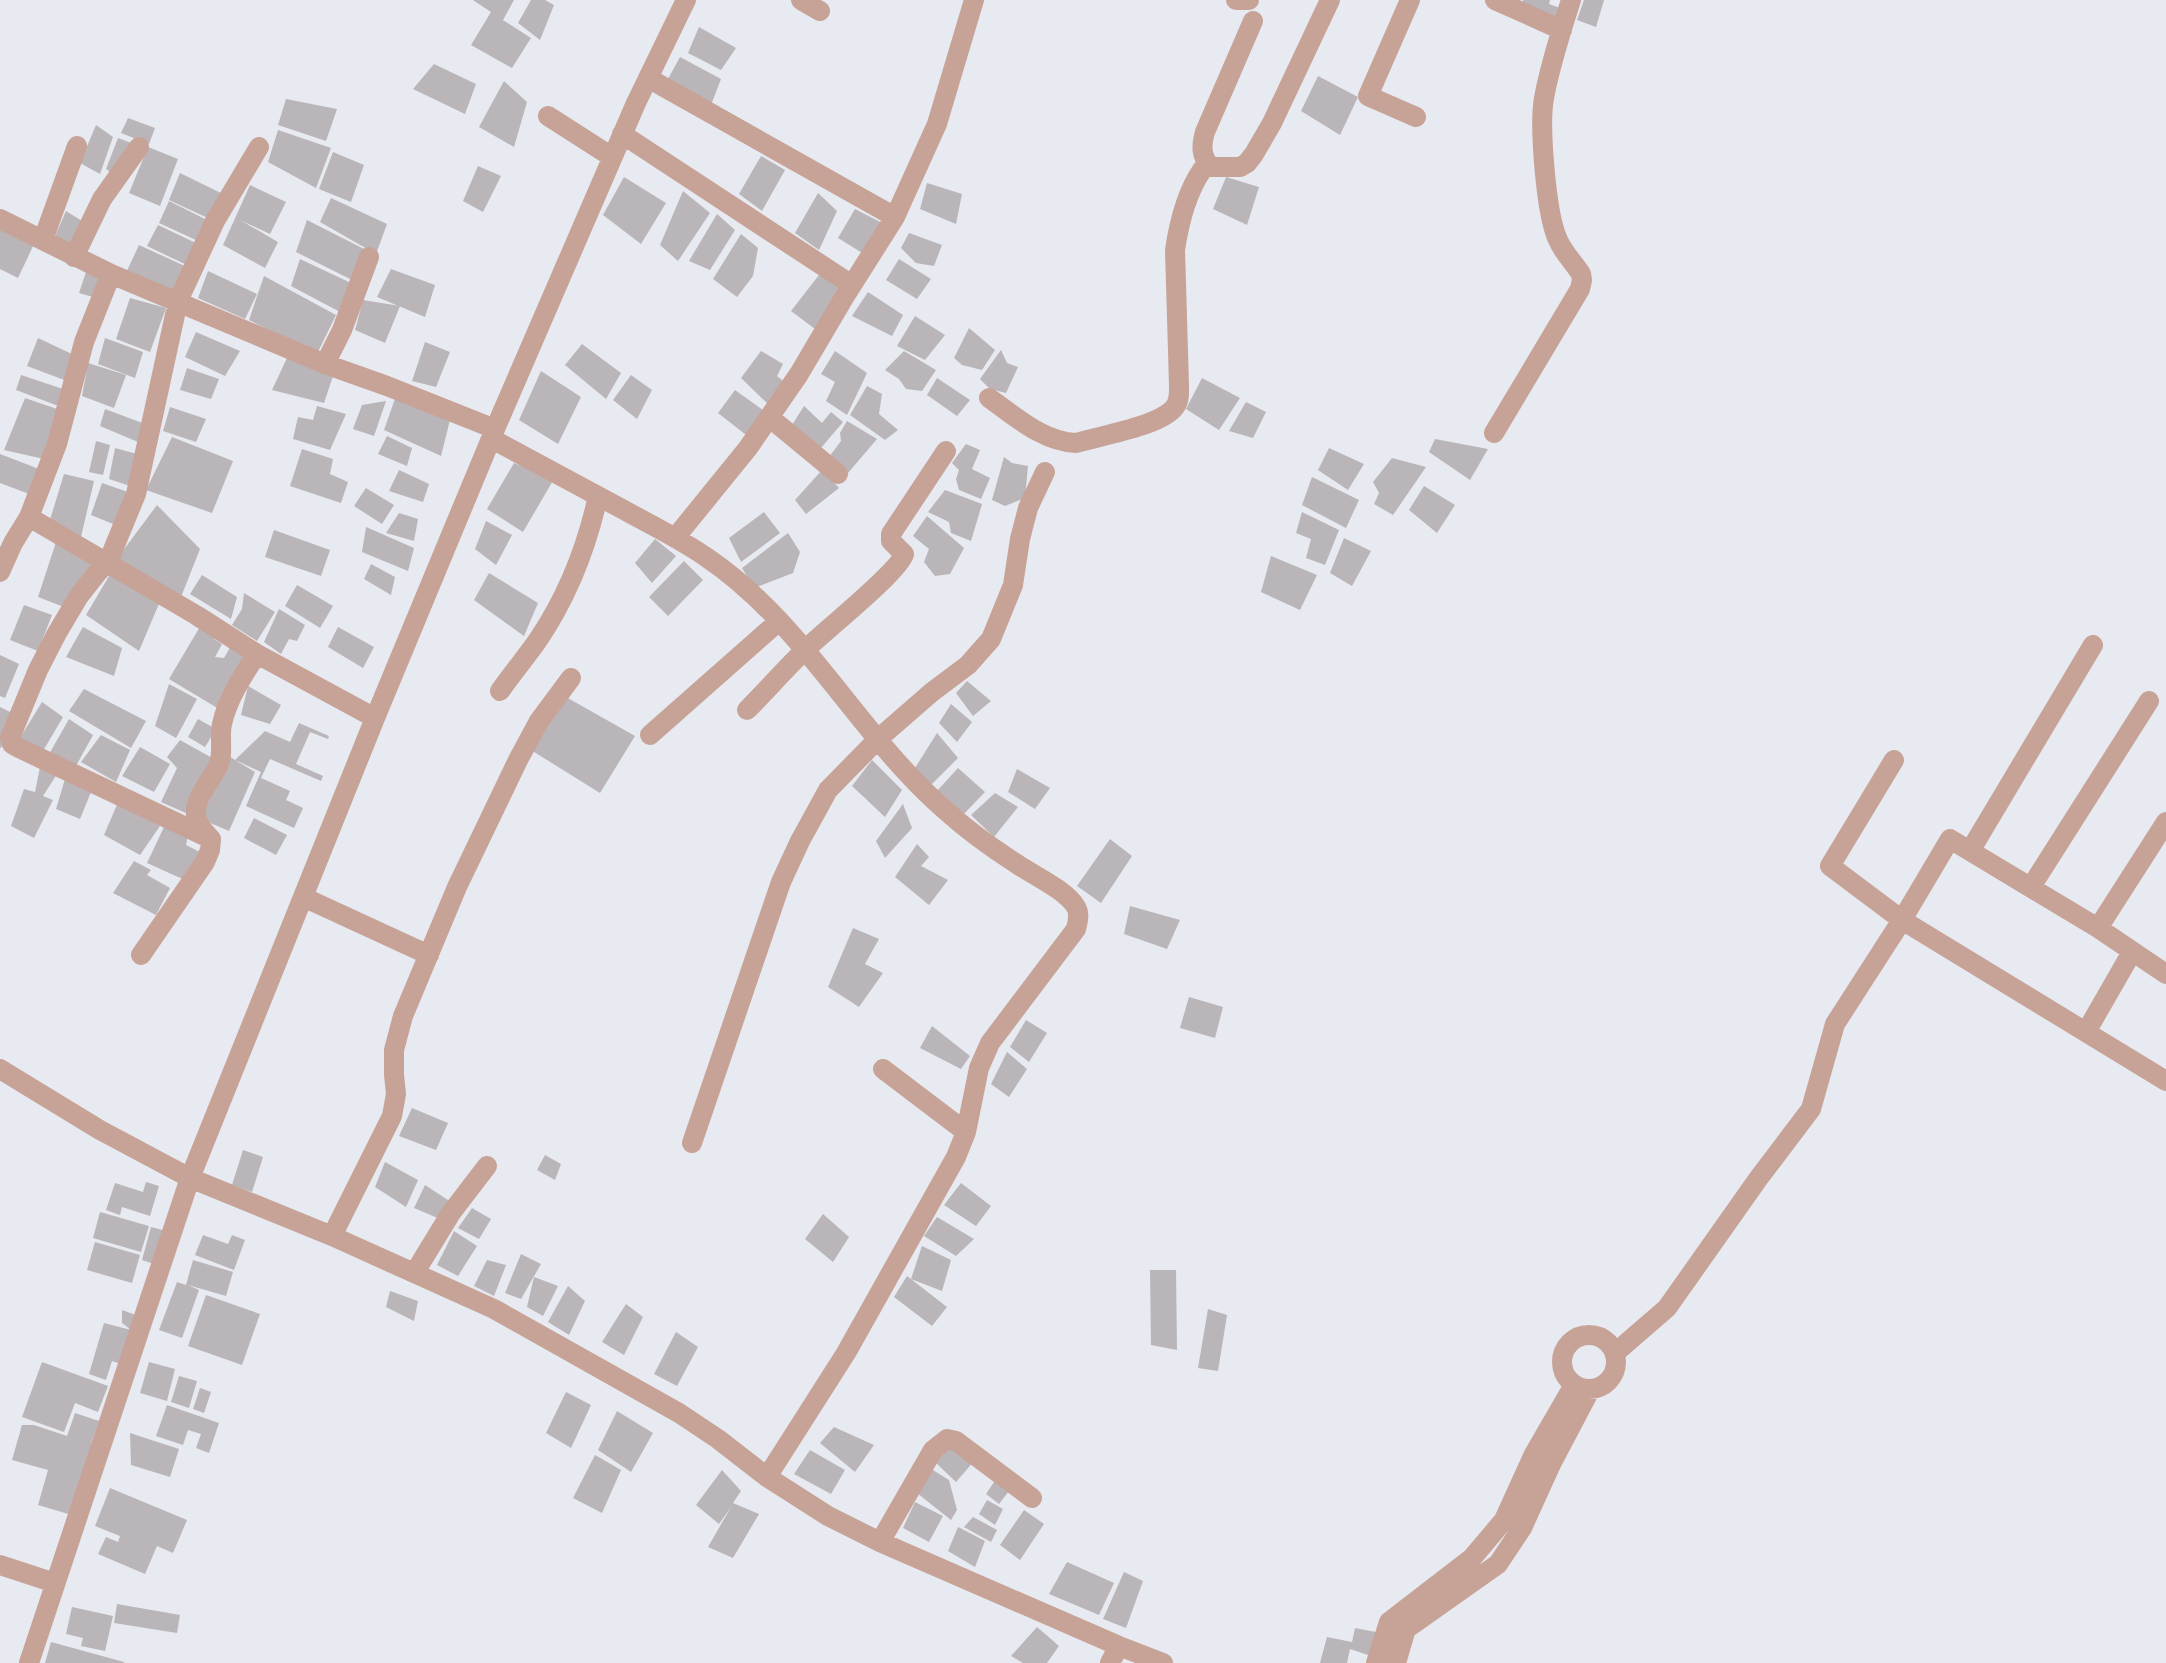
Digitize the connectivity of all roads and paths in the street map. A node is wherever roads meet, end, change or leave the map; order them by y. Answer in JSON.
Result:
{"nodes":[{"id":1,"x":686,"y":0,"type":"edge"},
{"id":2,"x":801,"y":0,"type":"edge"},
{"id":3,"x":974,"y":0,"type":"edge"},
{"id":4,"x":1236,"y":0,"type":"edge"},
{"id":5,"x":1249,"y":0,"type":"edge"},
{"id":6,"x":1330,"y":0,"type":"edge"},
{"id":7,"x":1410,"y":0,"type":"edge"},
{"id":8,"x":1495,"y":0,"type":"edge"},
{"id":9,"x":1571,"y":0,"type":"edge"},
{"id":10,"x":820,"y":11,"type":"dead end"},
{"id":11,"x":1253,"y":21,"type":"dead end"},
{"id":12,"x":1562,"y":30,"type":"junction"},
{"id":13,"x":648,"y":78,"type":"junction"},
{"id":14,"x":548,"y":116,"type":"dead end"},
{"id":15,"x":1416,"y":117,"type":"dead end"},
{"id":16,"x":622,"y":134,"type":"junction"},
{"id":17,"x":77,"y":146,"type":"dead end"},
{"id":18,"x":139,"y":147,"type":"dead end"},
{"id":19,"x":259,"y":147,"type":"dead end"},
{"id":20,"x":612,"y":157,"type":"junction"},
{"id":21,"x":1210,"y":167,"type":"junction"},
{"id":22,"x":895,"y":218,"type":"junction"},
{"id":23,"x":0,"y":219,"type":"edge"},
{"id":24,"x":43,"y":240,"type":"junction"},
{"id":25,"x":74,"y":256,"type":"junction"},
{"id":26,"x":369,"y":257,"type":"dead end"},
{"id":27,"x":111,"y":274,"type":"junction"},
{"id":28,"x":852,"y":285,"type":"junction"},
{"id":29,"x":178,"y":301,"type":"junction"},
{"id":30,"x":325,"y":364,"type":"junction"},
{"id":31,"x":988,"y":398,"type":"dead end"},
{"id":32,"x":769,"y":417,"type":"junction"},
{"id":33,"x":1494,"y":433,"type":"dead end"},
{"id":34,"x":493,"y":434,"type":"junction"},
{"id":35,"x":946,"y":451,"type":"dead end"},
{"id":36,"x":1045,"y":472,"type":"dead end"},
{"id":37,"x":837,"y":474,"type":"dead end"},
{"id":38,"x":598,"y":496,"type":"junction"},
{"id":39,"x":28,"y":517,"type":"junction"},
{"id":40,"x":675,"y":538,"type":"junction"},
{"id":41,"x":108,"y":562,"type":"junction"},
{"id":42,"x":0,"y":572,"type":"edge"},
{"id":43,"x":779,"y":621,"type":"junction"},
{"id":44,"x":2093,"y":645,"type":"dead end"},
{"id":45,"x":805,"y":649,"type":"junction"},
{"id":46,"x":257,"y":654,"type":"junction"},
{"id":47,"x":571,"y":678,"type":"dead end"},
{"id":48,"x":500,"y":692,"type":"dead end"},
{"id":49,"x":2149,"y":700,"type":"dead end"},
{"id":50,"x":747,"y":710,"type":"dead end"},
{"id":51,"x":375,"y":718,"type":"junction"},
{"id":52,"x":650,"y":735,"type":"dead end"},
{"id":53,"x":878,"y":739,"type":"junction"},
{"id":54,"x":1894,"y":760,"type":"dead end"},
{"id":55,"x":2166,"y":822,"type":"edge"},
{"id":56,"x":211,"y":839,"type":"junction"},
{"id":57,"x":1970,"y":851,"type":"junction"},
{"id":58,"x":2031,"y":887,"type":"junction"},
{"id":59,"x":303,"y":897,"type":"junction"},
{"id":60,"x":1902,"y":920,"type":"junction"},
{"id":61,"x":2098,"y":928,"type":"junction"},
{"id":62,"x":2132,"y":952,"type":"junction"},
{"id":63,"x":141,"y":955,"type":"dead end"},
{"id":64,"x":429,"y":955,"type":"junction"},
{"id":65,"x":2166,"y":974,"type":"edge"},
{"id":66,"x":2086,"y":1032,"type":"junction"},
{"id":67,"x":0,"y":1069,"type":"edge"},
{"id":68,"x":883,"y":1069,"type":"dead end"},
{"id":69,"x":2166,"y":1081,"type":"edge"},
{"id":70,"x":966,"y":1132,"type":"junction"},
{"id":71,"x":692,"y":1143,"type":"dead end"},
{"id":72,"x":486,"y":1166,"type":"dead end"},
{"id":73,"x":190,"y":1178,"type":"junction"},
{"id":74,"x":332,"y":1236,"type":"junction"},
{"id":75,"x":415,"y":1272,"type":"junction"},
{"id":76,"x":1615,"y":1353,"type":"junction"},
{"id":77,"x":1582,"y":1387,"type":"junction"},
{"id":78,"x":767,"y":1477,"type":"junction"},
{"id":79,"x":1032,"y":1498,"type":"dead end"},
{"id":80,"x":880,"y":1542,"type":"junction"},
{"id":81,"x":0,"y":1565,"type":"edge"},
{"id":82,"x":55,"y":1583,"type":"junction"},
{"id":83,"x":1446,"y":1588,"type":"junction"},
{"id":84,"x":1114,"y":1655,"type":"edge"},
{"id":85,"x":29,"y":1663,"type":"edge"},
{"id":86,"x":1163,"y":1663,"type":"edge"},
{"id":87,"x":1376,"y":1663,"type":"edge"},
{"id":88,"x":1396,"y":1663,"type":"edge"}],
"edges":[{"from":1,"to":13,"type":"street"},
{"from":2,"to":10,"type":"street"},
{"from":3,"to":22,"type":"street"},
{"from":4,"to":5,"type":"street"},
{"from":6,"to":21,"type":"street"},
{"from":7,"to":15,"type":"street"},
{"from":8,"to":12,"type":"street"},
{"from":9,"to":12,"type":"street"},
{"from":11,"to":21,"type":"street"},
{"from":12,"to":33,"type":"street"},
{"from":13,"to":16,"type":"street"},
{"from":13,"to":22,"type":"street"},
{"from":14,"to":20,"type":"street"},
{"from":16,"to":20,"type":"street"},
{"from":16,"to":28,"type":"street"},
{"from":17,"to":24,"type":"street"},
{"from":18,"to":25,"type":"street"},
{"from":19,"to":29,"type":"street"},
{"from":20,"to":34,"type":"street"},
{"from":21,"to":31,"type":"street"},
{"from":22,"to":28,"type":"street"},
{"from":23,"to":24,"type":"street"},
{"from":24,"to":25,"type":"street"},
{"from":25,"to":27,"type":"street"},
{"from":26,"to":30,"type":"street"},
{"from":27,"to":29,"type":"street"},
{"from":27,"to":39,"type":"street"},
{"from":28,"to":32,"type":"street"},
{"from":29,"to":30,"type":"street"},
{"from":29,"to":41,"type":"street"},
{"from":30,"to":34,"type":"street"},
{"from":32,"to":37,"type":"street"},
{"from":32,"to":40,"type":"street"},
{"from":34,"to":38,"type":"street"},
{"from":34,"to":51,"type":"street"},
{"from":35,"to":45,"type":"street"},
{"from":36,"to":53,"type":"street"},
{"from":38,"to":40,"type":"street"},
{"from":38,"to":48,"type":"street"},
{"from":39,"to":41,"type":"street"},
{"from":39,"to":42,"type":"street"},
{"from":40,"to":43,"type":"street"},
{"from":41,"to":46,"type":"street"},
{"from":41,"to":56,"type":"street"},
{"from":43,"to":45,"type":"street"},
{"from":43,"to":52,"type":"street"},
{"from":44,"to":57,"type":"street"},
{"from":45,"to":50,"type":"street"},
{"from":45,"to":53,"type":"street"},
{"from":46,"to":51,"type":"street"},
{"from":46,"to":56,"type":"street"},
{"from":47,"to":64,"type":"street"},
{"from":49,"to":58,"type":"street"},
{"from":51,"to":59,"type":"street"},
{"from":53,"to":70,"type":"street"},
{"from":53,"to":71,"type":"street"},
{"from":54,"to":60,"type":"street"},
{"from":55,"to":61,"type":"street"},
{"from":56,"to":63,"type":"street"},
{"from":57,"to":58,"type":"street"},
{"from":57,"to":60,"type":"street"},
{"from":58,"to":61,"type":"street"},
{"from":59,"to":64,"type":"street"},
{"from":59,"to":73,"type":"street"},
{"from":60,"to":66,"type":"street"},
{"from":60,"to":76,"type":"street"},
{"from":61,"to":62,"type":"street"},
{"from":62,"to":65,"type":"street"},
{"from":62,"to":66,"type":"street"},
{"from":64,"to":74,"type":"street"},
{"from":66,"to":69,"type":"street"},
{"from":67,"to":73,"type":"street"},
{"from":68,"to":70,"type":"street"},
{"from":70,"to":78,"type":"street"},
{"from":72,"to":75,"type":"street"},
{"from":73,"to":74,"type":"street"},
{"from":73,"to":82,"type":"street"},
{"from":74,"to":75,"type":"street"},
{"from":75,"to":78,"type":"street"},
{"from":76,"to":77,"type":"street"},
{"from":76,"to":77,"type":"street"},
{"from":77,"to":83,"type":"street"},
{"from":78,"to":80,"type":"street"},
{"from":79,"to":80,"type":"street"},
{"from":80,"to":84,"type":"street"},
{"from":81,"to":82,"type":"street"},
{"from":82,"to":85,"type":"street"},
{"from":83,"to":87,"type":"street"},
{"from":83,"to":88,"type":"street"},
{"from":84,"to":86,"type":"street"}]}
